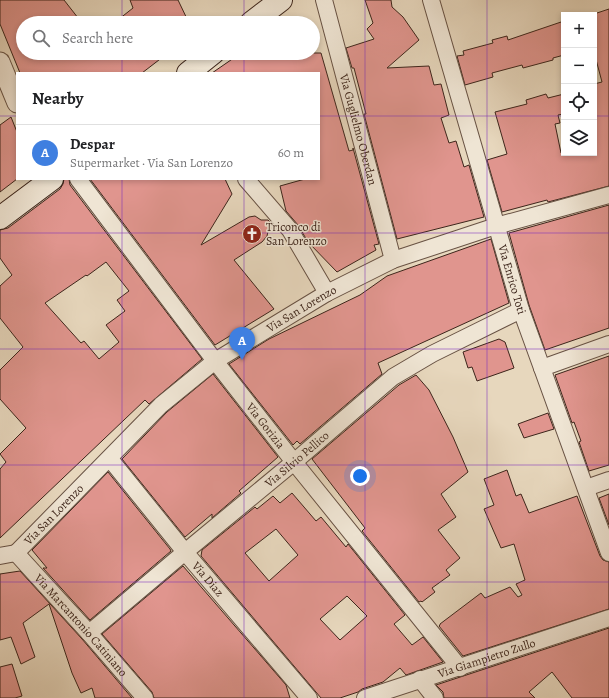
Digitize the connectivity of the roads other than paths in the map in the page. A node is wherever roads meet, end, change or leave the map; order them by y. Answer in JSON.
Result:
{"nodes":[{"id":1,"x":324,"y":0,"type":"edge"},
{"id":2,"x":430,"y":0,"type":"edge"},
{"id":3,"x":205,"y":60,"type":"edge"},
{"id":4,"x":0,"y":62,"type":"edge"},
{"id":5,"x":193,"y":71,"type":"edge"},
{"id":6,"x":16,"y":101,"type":"edge"},
{"id":7,"x":50,"y":180,"type":"edge"},
{"id":8,"x":79,"y":180,"type":"edge"},
{"id":9,"x":247,"y":180,"type":"edge"},
{"id":10,"x":609,"y":195,"type":"edge"},
{"id":11,"x":0,"y":218,"type":"edge"},
{"id":12,"x":496,"y":226,"type":"junction"},
{"id":13,"x":393,"y":260,"type":"junction"},
{"id":14,"x":327,"y":293,"type":"junction"},
{"id":15,"x":521,"y":310,"type":"junction"},
{"id":16,"x":609,"y":344,"type":"edge"},
{"id":17,"x":215,"y":361,"type":"junction"},
{"id":18,"x":542,"y":368,"type":"junction"},
{"id":19,"x":110,"y":459,"type":"junction"},
{"id":20,"x":294,"y":462,"type":"junction"},
{"id":21,"x":609,"y":480,"type":"edge"},
{"id":22,"x":586,"y":488,"type":"junction"},
{"id":23,"x":184,"y":552,"type":"junction"},
{"id":24,"x":16,"y":553,"type":"junction"},
{"id":25,"x":609,"y":553,"type":"edge"},
{"id":26,"x":0,"y":556,"type":"edge"},
{"id":27,"x":609,"y":618,"type":"edge"},
{"id":28,"x":89,"y":633,"type":"junction"},
{"id":29,"x":460,"y":668,"type":"junction"},
{"id":30,"x":420,"y":679,"type":"junction"},
{"id":31,"x":145,"y":698,"type":"edge"},
{"id":32,"x":309,"y":698,"type":"edge"},
{"id":33,"x":365,"y":698,"type":"edge"},
{"id":34,"x":435,"y":698,"type":"edge"}],
"edges":[{"from":1,"to":13,"type":"street","name":"Via Guglielmo Oberdan"},
{"from":2,"to":12,"type":"street","name":"Via Enrico Toti"},
{"from":3,"to":5,"type":"main road"},
{"from":4,"to":6,"type":"street"},
{"from":7,"to":11,"type":"main road"},
{"from":8,"to":17,"type":"street","name":"Via Gorizia"},
{"from":9,"to":14,"type":"street"},
{"from":10,"to":12,"type":"street","name":"Via San Lorenzo"},
{"from":12,"to":13,"type":"street","name":"Via San Lorenzo"},
{"from":12,"to":15,"type":"street","name":"Via Enrico Toti"},
{"from":13,"to":14,"type":"street","name":"Via San Lorenzo"},
{"from":14,"to":17,"type":"street","name":"Via San Lorenzo"},
{"from":15,"to":18,"type":"street","name":"Via Enrico Toti"},
{"from":15,"to":20,"type":"street","name":"Via Silvio Pellico"},
{"from":16,"to":18,"type":"street"},
{"from":17,"to":19,"type":"street","name":"Via San Lorenzo"},
{"from":17,"to":20,"type":"street","name":"Via Gorizia"},
{"from":18,"to":22,"type":"street","name":"Via Enrico Toti"},
{"from":19,"to":23,"type":"street","name":"Via Diaz"},
{"from":19,"to":24,"type":"street","name":"Via San Lorenzo"},
{"from":20,"to":23,"type":"street","name":"Via Silvio Pellico"},
{"from":20,"to":29,"type":"street","name":"Via Gorizia"},
{"from":21,"to":22,"type":"street"},
{"from":22,"to":25,"type":"street","name":"Via Enrico Toti"},
{"from":23,"to":28,"type":"street","name":"Via Silvio Pellico"},
{"from":23,"to":32,"type":"street","name":"Via Diaz"},
{"from":24,"to":26,"type":"street"},
{"from":24,"to":28,"type":"street","name":"Via Marcantonio Catiniano"},
{"from":27,"to":29,"type":"street","name":"Via Giampietro Zullo"},
{"from":28,"to":31,"type":"street","name":"Via Marcantonio Catiniano"},
{"from":29,"to":30,"type":"street","name":"Via Giampietro Zullo"},
{"from":30,"to":33,"type":"street","name":"Via Giampietro Zullo"},
{"from":30,"to":34,"type":"street"}]}
